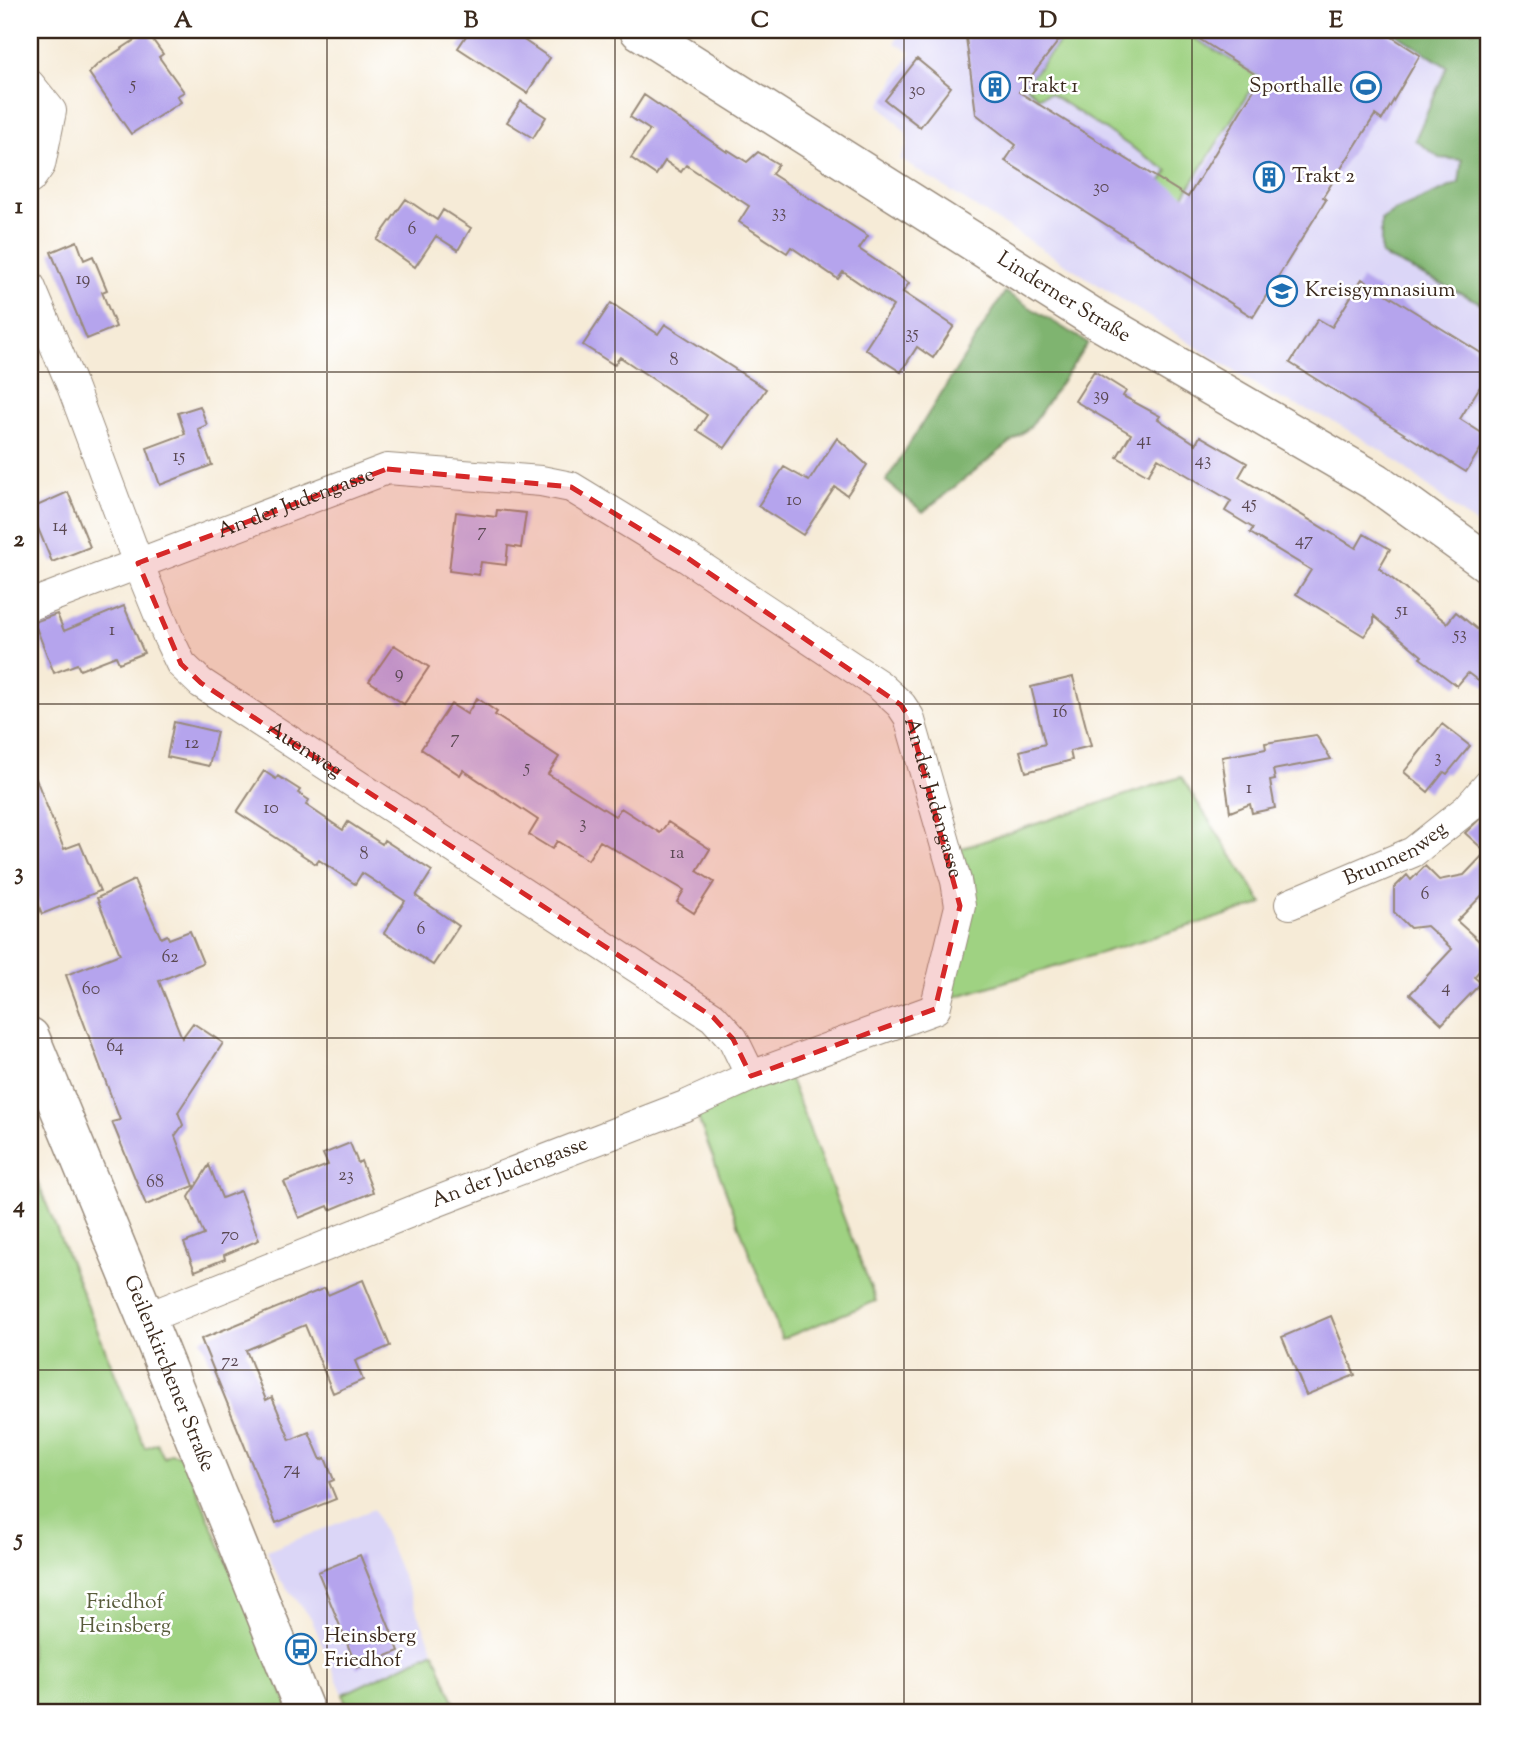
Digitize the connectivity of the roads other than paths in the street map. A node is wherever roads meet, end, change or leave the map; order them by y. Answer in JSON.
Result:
{"nodes":[{"id":1,"x":639,"y":30,"type":"edge"},
{"id":2,"x":30,"y":85,"type":"edge"},
{"id":3,"x":35,"y":172,"type":"edge"},
{"id":4,"x":30,"y":286,"type":"edge"},
{"id":5,"x":138,"y":563,"type":"junction"},
{"id":6,"x":1489,"y":564,"type":"edge"},
{"id":7,"x":30,"y":605,"type":"edge"},
{"id":8,"x":1489,"y":784,"type":"edge"},
{"id":9,"x":1290,"y":904,"type":"dead end"},
{"id":10,"x":30,"y":1037,"type":"edge"},
{"id":11,"x":751,"y":1076,"type":"junction"},
{"id":12,"x":146,"y":1318,"type":"junction"},
{"id":13,"x":305,"y":1712,"type":"edge"}],
"edges":[{"from":1,"to":6,"type":"main road","name":"Linderner Straße"},
{"from":2,"to":3,"type":"street"},
{"from":4,"to":5,"type":"street","name":"Auenweg"},
{"from":5,"to":7,"type":"street","name":"An der Judengasse"},
{"from":5,"to":11,"type":"street","name":"Auenweg"},
{"from":5,"to":11,"type":"street","name":"An der Judengasse"},
{"from":8,"to":9,"type":"street","name":"Brunnenweg"},
{"from":10,"to":12,"type":"main road","name":"Geilenkirchener Straße"},
{"from":11,"to":12,"type":"street","name":"An der Judengasse"},
{"from":12,"to":13,"type":"main road","name":"Geilenkirchener Straße"}]}
